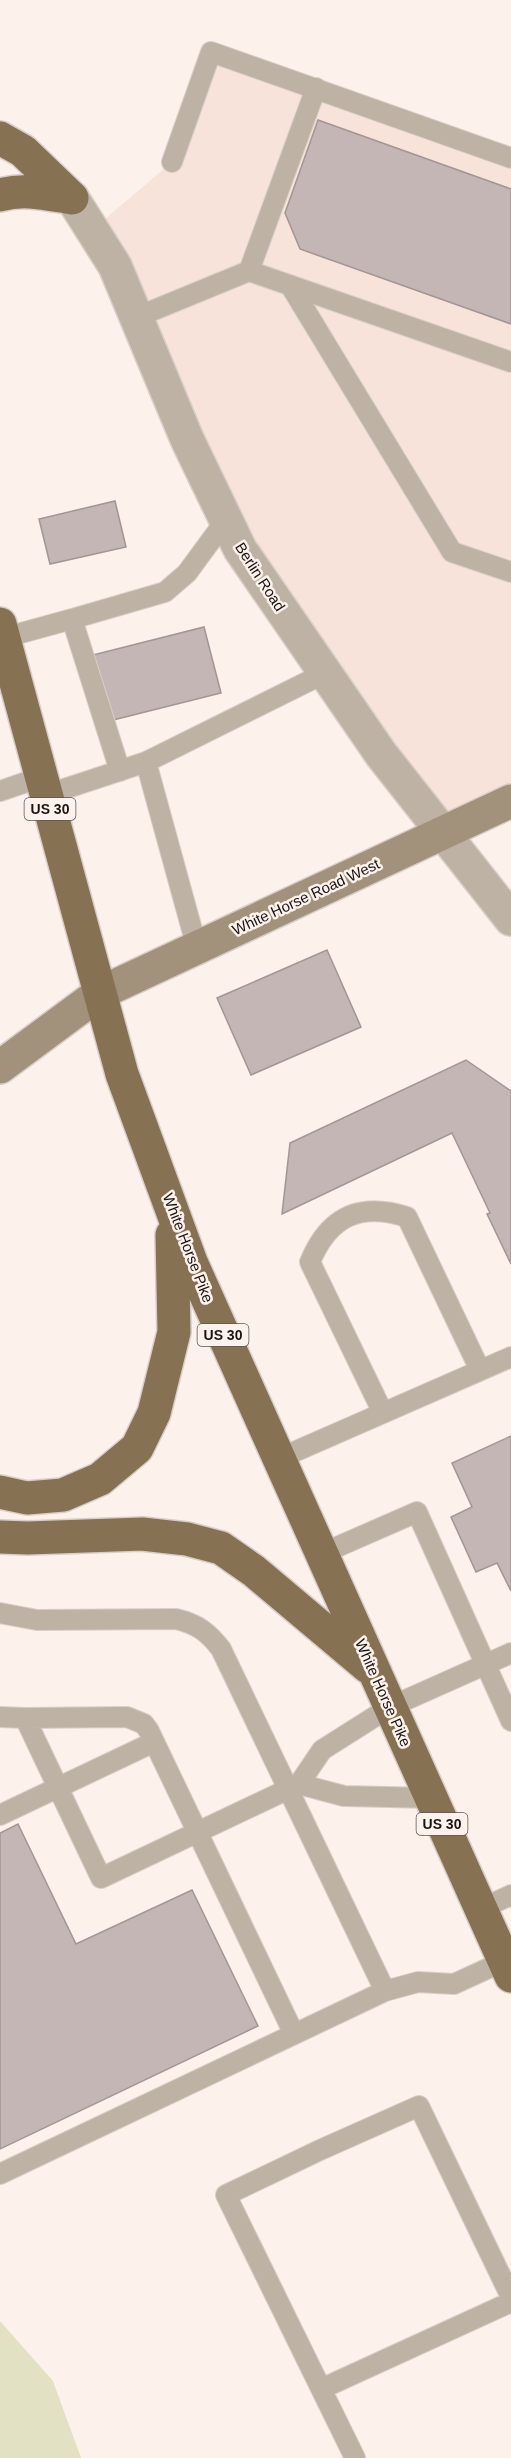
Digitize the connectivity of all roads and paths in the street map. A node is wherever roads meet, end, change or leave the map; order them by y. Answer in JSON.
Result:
{"nodes":[{"id":1,"x":316,"y":88,"type":"junction"},
{"id":2,"x":0,"y":138,"type":"edge"},
{"id":3,"x":511,"y":158,"type":"edge"},
{"id":4,"x":172,"y":162,"type":"dead end"},
{"id":5,"x":0,"y":195,"type":"edge"},
{"id":6,"x":72,"y":198,"type":"junction"},
{"id":7,"x":249,"y":271,"type":"junction"},
{"id":8,"x":290,"y":285,"type":"junction"},
{"id":9,"x":137,"y":317,"type":"junction"},
{"id":10,"x":511,"y":362,"type":"edge"},
{"id":11,"x":226,"y":520,"type":"junction"},
{"id":12,"x":511,"y":572,"type":"edge"},
{"id":13,"x":72,"y":619,"type":"junction"},
{"id":14,"x":1,"y":631,"type":"edge"},
{"id":15,"x":325,"y":673,"type":"junction"},
{"id":16,"x":146,"y":762,"type":"junction"},
{"id":17,"x":120,"y":771,"type":"junction"},
{"id":18,"x":44,"y":786,"type":"junction"},
{"id":19,"x":0,"y":791,"type":"edge"},
{"id":20,"x":511,"y":801,"type":"edge"},
{"id":21,"x":442,"y":833,"type":"junction"},
{"id":22,"x":511,"y":919,"type":"edge"},
{"id":23,"x":197,"y":948,"type":"junction"},
{"id":24,"x":100,"y":993,"type":"junction"},
{"id":25,"x":0,"y":1066,"type":"edge"},
{"id":26,"x":172,"y":1209,"type":"junction"},
{"id":27,"x":511,"y":1357,"type":"edge"},
{"id":28,"x":480,"y":1370,"type":"junction"},
{"id":29,"x":382,"y":1413,"type":"junction"},
{"id":30,"x":278,"y":1459,"type":"junction"},
{"id":31,"x":0,"y":1492,"type":"edge"},
{"id":32,"x":0,"y":1537,"type":"edge"},
{"id":33,"x":321,"y":1554,"type":"junction"},
{"id":34,"x":0,"y":1613,"type":"edge"},
{"id":35,"x":511,"y":1653,"type":"edge"},
{"id":36,"x":486,"y":1665,"type":"junction"},
{"id":37,"x":374,"y":1672,"type":"junction"},
{"id":38,"x":390,"y":1707,"type":"junction"},
{"id":39,"x":0,"y":1717,"type":"edge"},
{"id":40,"x":25,"y":1718,"type":"junction"},
{"id":41,"x":511,"y":1721,"type":"edge"},
{"id":42,"x":154,"y":1742,"type":"junction"},
{"id":43,"x":293,"y":1787,"type":"junction"},
{"id":44,"x":58,"y":1788,"type":"junction"},
{"id":45,"x":431,"y":1798,"type":"junction"},
{"id":46,"x":0,"y":1815,"type":"edge"},
{"id":47,"x":198,"y":1832,"type":"junction"},
{"id":48,"x":511,"y":1895,"type":"edge"},
{"id":49,"x":480,"y":1909,"type":"junction"},
{"id":50,"x":508,"y":1968,"type":"edge"},
{"id":51,"x":385,"y":1991,"type":"junction"},
{"id":52,"x":294,"y":2034,"type":"junction"},
{"id":53,"x":0,"y":2174,"type":"edge"},
{"id":54,"x":511,"y":2297,"type":"edge"},
{"id":55,"x":511,"y":2302,"type":"edge"},
{"id":56,"x":321,"y":2389,"type":"junction"},
{"id":57,"x":355,"y":2458,"type":"edge"}],
"edges":[{"from":1,"to":3,"type":"lane"},
{"from":1,"to":4,"type":"lane"},
{"from":1,"to":7,"type":"lane"},
{"from":2,"to":6,"type":"highway"},
{"from":5,"to":6,"type":"highway"},
{"from":6,"to":9,"type":"street","name":"Berlin Road"},
{"from":7,"to":8,"type":"lane"},
{"from":7,"to":9,"type":"lane"},
{"from":8,"to":10,"type":"lane"},
{"from":8,"to":12,"type":"lane"},
{"from":9,"to":11,"type":"street","name":"Berlin Road"},
{"from":11,"to":13,"type":"lane"},
{"from":11,"to":15,"type":"street","name":"Berlin Road"},
{"from":13,"to":14,"type":"lane"},
{"from":13,"to":17,"type":"lane"},
{"from":14,"to":18,"type":"highway","name":"White Horse Pike","number":"US 30"},
{"from":15,"to":16,"type":"lane"},
{"from":15,"to":21,"type":"street","name":"Berlin Road"},
{"from":16,"to":17,"type":"lane"},
{"from":16,"to":23,"type":"lane"},
{"from":17,"to":18,"type":"lane"},
{"from":18,"to":19,"type":"lane"},
{"from":18,"to":24,"type":"highway","name":"White Horse Pike","number":"US 30"},
{"from":20,"to":21,"type":"main road","name":"White Horse Road West"},
{"from":21,"to":22,"type":"street","name":"Berlin Road"},
{"from":21,"to":23,"type":"main road","name":"White Horse Road West"},
{"from":23,"to":24,"type":"main road","name":"White Horse Road West"},
{"from":24,"to":25,"type":"main road","name":"White Horse Road West"},
{"from":24,"to":26,"type":"highway","name":"White Horse Pike","number":"US 30"},
{"from":26,"to":30,"type":"highway","name":"White Horse Pike","number":"US 30"},
{"from":26,"to":31,"type":"highway"},
{"from":27,"to":28,"type":"lane"},
{"from":28,"to":29,"type":"lane"},
{"from":28,"to":29,"type":"lane"},
{"from":29,"to":30,"type":"lane"},
{"from":30,"to":33,"type":"highway","name":"White Horse Pike","number":"US 30"},
{"from":32,"to":37,"type":"highway"},
{"from":33,"to":36,"type":"lane"},
{"from":33,"to":37,"type":"highway","name":"White Horse Pike","number":"US 30"},
{"from":34,"to":43,"type":"lane"},
{"from":35,"to":36,"type":"lane"},
{"from":36,"to":38,"type":"lane"},
{"from":36,"to":41,"type":"lane"},
{"from":37,"to":38,"type":"highway","name":"White Horse Pike","number":"US 30"},
{"from":38,"to":43,"type":"lane"},
{"from":38,"to":45,"type":"highway","name":"White Horse Pike","number":"US 30"},
{"from":39,"to":40,"type":"lane"},
{"from":40,"to":42,"type":"lane"},
{"from":40,"to":44,"type":"lane"},
{"from":42,"to":44,"type":"lane"},
{"from":42,"to":47,"type":"lane"},
{"from":43,"to":45,"type":"lane"},
{"from":43,"to":47,"type":"lane"},
{"from":43,"to":51,"type":"lane"},
{"from":44,"to":46,"type":"lane"},
{"from":44,"to":47,"type":"lane"},
{"from":45,"to":49,"type":"highway","name":"White Horse Pike","number":"US 30"},
{"from":47,"to":52,"type":"lane"},
{"from":48,"to":49,"type":"lane"},
{"from":49,"to":50,"type":"highway","name":"White Horse Pike","number":"US 30"},
{"from":50,"to":51,"type":"lane"},
{"from":51,"to":52,"type":"lane"},
{"from":52,"to":53,"type":"lane"},
{"from":54,"to":56,"type":"lane"},
{"from":55,"to":56,"type":"lane"},
{"from":56,"to":57,"type":"lane"}]}
